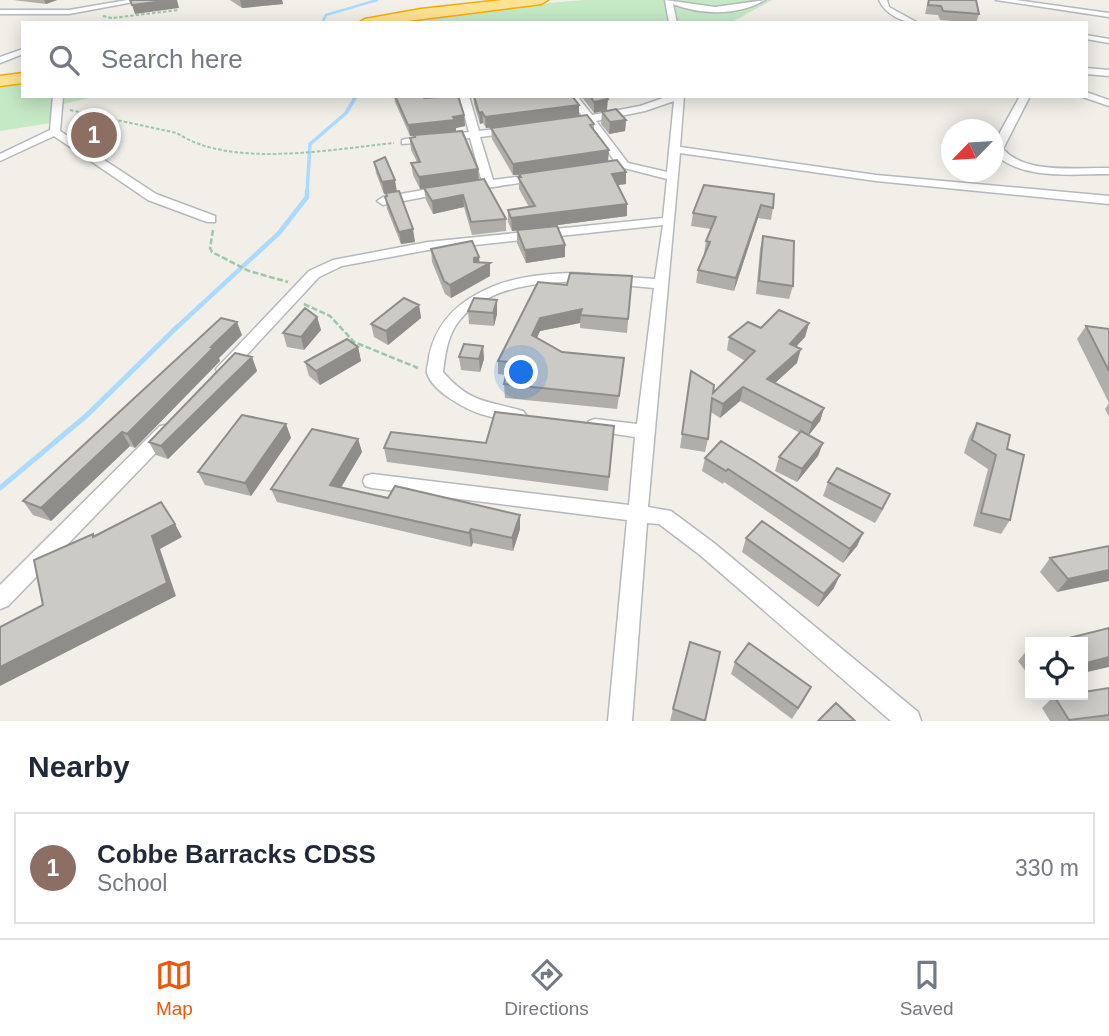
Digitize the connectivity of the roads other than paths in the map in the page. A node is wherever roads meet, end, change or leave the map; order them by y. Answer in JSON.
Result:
{"nodes":[{"id":1,"x":140,"y":0,"type":"edge"},
{"id":2,"x":541,"y":0,"type":"edge"},
{"id":3,"x":669,"y":0,"type":"edge"},
{"id":4,"x":761,"y":0,"type":"edge"},
{"id":5,"x":883,"y":0,"type":"edge"},
{"id":6,"x":1000,"y":0,"type":"edge"},
{"id":7,"x":483,"y":2,"type":"edge"},
{"id":8,"x":98,"y":9,"type":"edge"},
{"id":9,"x":0,"y":12,"type":"edge"},
{"id":10,"x":1109,"y":15,"type":"edge"},
{"id":11,"x":376,"y":21,"type":"edge"},
{"id":12,"x":673,"y":21,"type":"edge"},
{"id":13,"x":910,"y":21,"type":"edge"},
{"id":14,"x":1088,"y":37,"type":"edge"},
{"id":15,"x":1109,"y":41,"type":"edge"},
{"id":16,"x":21,"y":52,"type":"edge"},
{"id":17,"x":0,"y":60,"type":"edge"},
{"id":18,"x":1088,"y":71,"type":"edge"},
{"id":19,"x":1109,"y":74,"type":"edge"},
{"id":20,"x":21,"y":79,"type":"edge"},
{"id":21,"x":0,"y":81,"type":"edge"},
{"id":22,"x":1088,"y":96,"type":"edge"},
{"id":23,"x":464,"y":98,"type":"edge"},
{"id":24,"x":574,"y":98,"type":"edge"},
{"id":25,"x":1024,"y":98,"type":"edge"},
{"id":26,"x":671,"y":101,"type":"edge"},
{"id":27,"x":57,"y":102,"type":"edge"},
{"id":28,"x":1109,"y":103,"type":"edge"},
{"id":29,"x":591,"y":120,"type":"junction"},
{"id":30,"x":565,"y":123,"type":"edge"},
{"id":31,"x":525,"y":128,"type":"edge"},
{"id":32,"x":55,"y":132,"type":"junction"},
{"id":33,"x":473,"y":135,"type":"junction"},
{"id":34,"x":406,"y":142,"type":"road end"},
{"id":35,"x":674,"y":149,"type":"junction"},
{"id":36,"x":0,"y":158,"type":"edge"},
{"id":37,"x":624,"y":165,"type":"junction"},
{"id":38,"x":587,"y":170,"type":"edge"},
{"id":39,"x":1109,"y":171,"type":"edge"},
{"id":40,"x":551,"y":175,"type":"edge"},
{"id":41,"x":672,"y":177,"type":"junction"},
{"id":42,"x":488,"y":184,"type":"junction"},
{"id":43,"x":1109,"y":200,"type":"edge"},
{"id":44,"x":383,"y":201,"type":"edge"},
{"id":45,"x":211,"y":219,"type":"road end"},
{"id":46,"x":669,"y":221,"type":"junction"},
{"id":47,"x":662,"y":284,"type":"junction"},
{"id":48,"x":217,"y":376,"type":"edge"},
{"id":49,"x":181,"y":415,"type":"edge"},
{"id":50,"x":527,"y":416,"type":"edge"},
{"id":51,"x":579,"y":423,"type":"edge"},
{"id":52,"x":645,"y":432,"type":"junction"},
{"id":53,"x":372,"y":481,"type":"dead end"},
{"id":54,"x":637,"y":512,"type":"junction"},
{"id":55,"x":0,"y":599,"type":"edge"},
{"id":56,"x":620,"y":721,"type":"edge"},
{"id":57,"x":909,"y":721,"type":"edge"}],
"edges":[{"from":1,"to":8,"type":"street"},
{"from":2,"to":7,"type":"highway"},
{"from":3,"to":4,"type":"street"},
{"from":3,"to":12,"type":"street"},
{"from":5,"to":13,"type":"street"},
{"from":6,"to":10,"type":"street"},
{"from":7,"to":11,"type":"highway"},
{"from":8,"to":9,"type":"street"},
{"from":14,"to":15,"type":"street"},
{"from":16,"to":17,"type":"street"},
{"from":18,"to":19,"type":"street"},
{"from":20,"to":21,"type":"highway"},
{"from":22,"to":28,"type":"street"},
{"from":23,"to":33,"type":"street"},
{"from":24,"to":29,"type":"street"},
{"from":25,"to":39,"type":"street"},
{"from":26,"to":29,"type":"street"},
{"from":26,"to":35,"type":"street"},
{"from":27,"to":32,"type":"street"},
{"from":29,"to":30,"type":"street"},
{"from":29,"to":37,"type":"street"},
{"from":31,"to":33,"type":"street"},
{"from":32,"to":36,"type":"street"},
{"from":32,"to":45,"type":"street"},
{"from":33,"to":34,"type":"street"},
{"from":33,"to":42,"type":"street"},
{"from":35,"to":41,"type":"street"},
{"from":35,"to":43,"type":"street"},
{"from":37,"to":38,"type":"street"},
{"from":37,"to":41,"type":"street"},
{"from":40,"to":42,"type":"street"},
{"from":41,"to":46,"type":"street"},
{"from":42,"to":44,"type":"street"},
{"from":46,"to":47,"type":"street"},
{"from":46,"to":48,"type":"street"},
{"from":47,"to":50,"type":"street"},
{"from":47,"to":52,"type":"street"},
{"from":49,"to":55,"type":"street"},
{"from":51,"to":52,"type":"street"},
{"from":52,"to":54,"type":"street"},
{"from":53,"to":54,"type":"street"},
{"from":54,"to":56,"type":"street"},
{"from":54,"to":57,"type":"street"}]}
